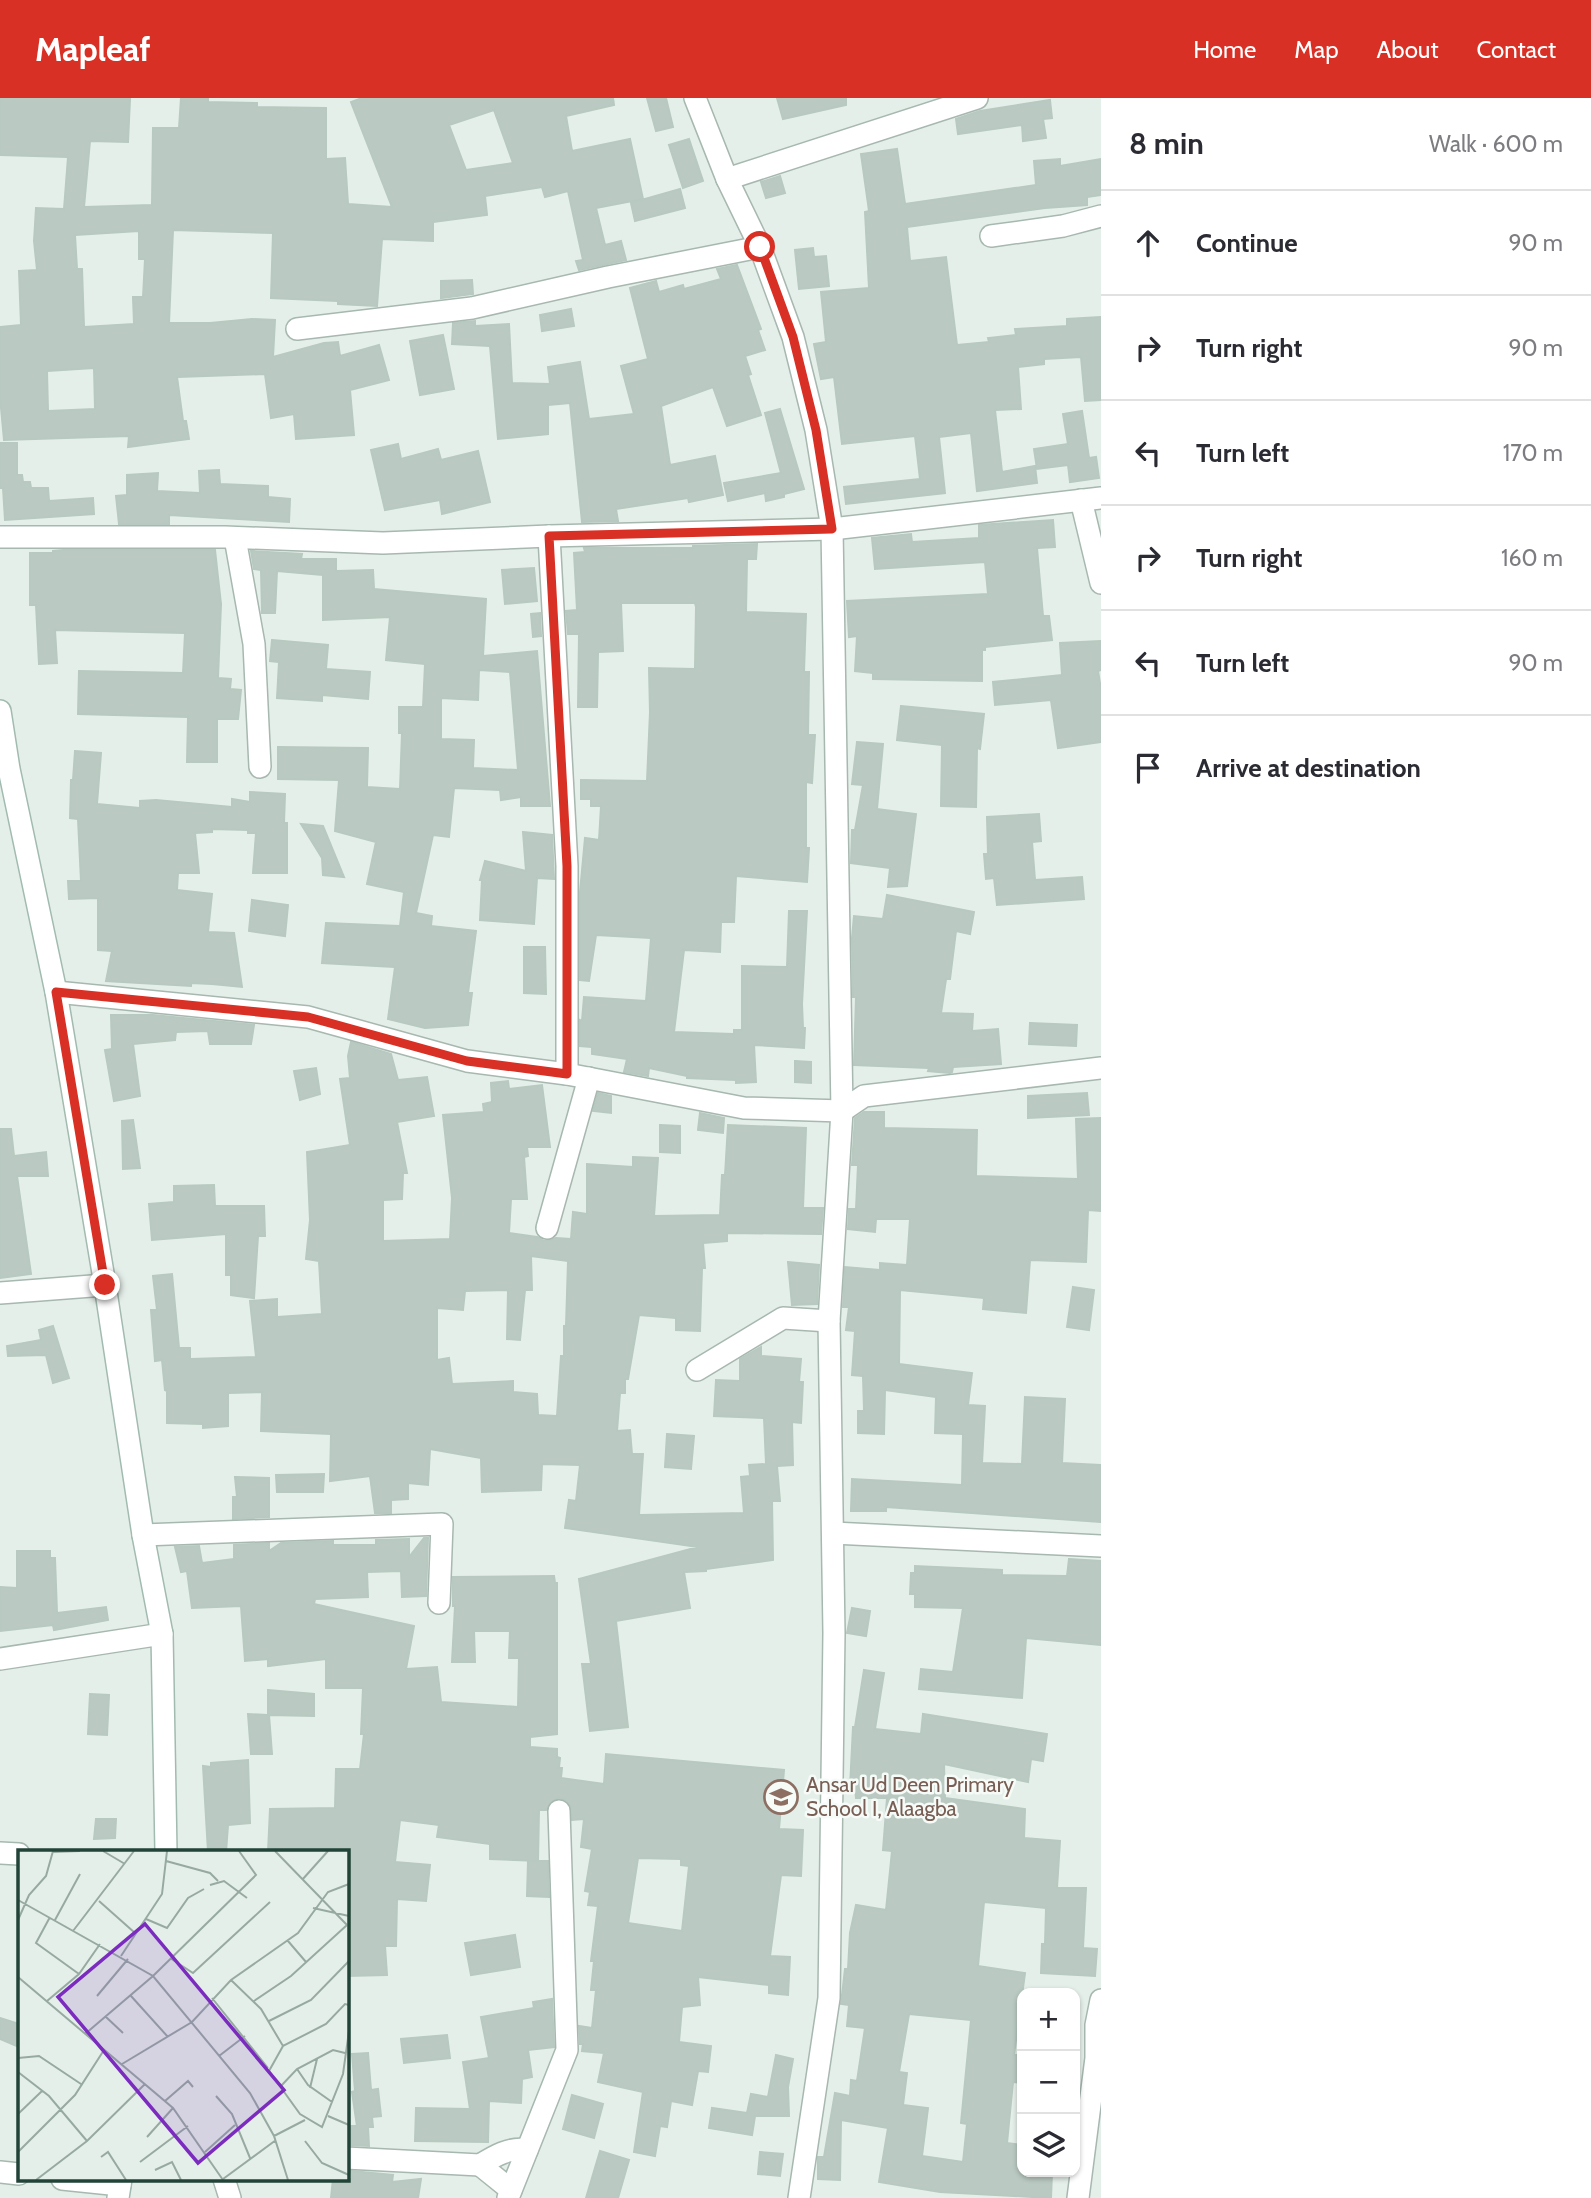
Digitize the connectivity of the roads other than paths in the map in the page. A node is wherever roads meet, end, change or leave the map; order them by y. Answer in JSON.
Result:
{"nodes":[{"id":1,"x":695,"y":98,"type":"edge"},
{"id":2,"x":972,"y":99,"type":"edge"},
{"id":3,"x":727,"y":179,"type":"junction"},
{"id":4,"x":1101,"y":216,"type":"edge"},
{"id":5,"x":991,"y":236,"type":"dead end"},
{"id":6,"x":760,"y":247,"type":"junction"},
{"id":7,"x":297,"y":329,"type":"dead end"},
{"id":8,"x":1091,"y":499,"type":"edge"},
{"id":9,"x":832,"y":529,"type":"junction"},
{"id":10,"x":549,"y":536,"type":"junction"},
{"id":11,"x":0,"y":537,"type":"edge"},
{"id":12,"x":235,"y":538,"type":"junction"},
{"id":13,"x":1101,"y":583,"type":"edge"},
{"id":14,"x":0,"y":711,"type":"edge"},
{"id":15,"x":260,"y":767,"type":"dead end"},
{"id":16,"x":4,"y":770,"type":"edge"},
{"id":17,"x":56,"y":992,"type":"junction"},
{"id":18,"x":1101,"y":1068,"type":"edge"},
{"id":19,"x":567,"y":1074,"type":"junction"},
{"id":20,"x":589,"y":1078,"type":"junction"},
{"id":21,"x":842,"y":1111,"type":"junction"},
{"id":22,"x":547,"y":1228,"type":"dead end"},
{"id":23,"x":105,"y":1285,"type":"junction"},
{"id":24,"x":0,"y":1293,"type":"edge"},
{"id":25,"x":829,"y":1321,"type":"junction"},
{"id":26,"x":697,"y":1370,"type":"dead end"},
{"id":27,"x":833,"y":1533,"type":"junction"},
{"id":28,"x":143,"y":1535,"type":"junction"},
{"id":29,"x":1101,"y":1546,"type":"edge"},
{"id":30,"x":439,"y":1603,"type":"dead end"},
{"id":31,"x":162,"y":1634,"type":"junction"},
{"id":32,"x":0,"y":1659,"type":"edge"},
{"id":33,"x":559,"y":1811,"type":"dead end"},
{"id":34,"x":166,"y":1850,"type":"edge"},
{"id":35,"x":0,"y":1853,"type":"edge"},
{"id":36,"x":18,"y":1854,"type":"edge"},
{"id":37,"x":1101,"y":2000,"type":"edge"},
{"id":38,"x":1093,"y":2144,"type":"edge"},
{"id":39,"x":527,"y":2150,"type":"junction"},
{"id":40,"x":348,"y":2158,"type":"edge"},
{"id":41,"x":480,"y":2165,"type":"junction"},
{"id":42,"x":0,"y":2172,"type":"edge"},
{"id":43,"x":18,"y":2174,"type":"edge"},
{"id":44,"x":69,"y":2180,"type":"edge"},
{"id":45,"x":224,"y":2180,"type":"edge"},
{"id":46,"x":120,"y":2187,"type":"edge"},
{"id":47,"x":510,"y":2194,"type":"edge"},
{"id":48,"x":230,"y":2198,"type":"edge"},
{"id":49,"x":799,"y":2198,"type":"edge"},
{"id":50,"x":1078,"y":2198,"type":"edge"}],
"edges":[{"from":1,"to":3,"type":"street"},
{"from":2,"to":3,"type":"street"},
{"from":3,"to":6,"type":"street"},
{"from":4,"to":5,"type":"street"},
{"from":6,"to":7,"type":"street"},
{"from":6,"to":9,"type":"street"},
{"from":8,"to":9,"type":"street"},
{"from":8,"to":13,"type":"street"},
{"from":9,"to":10,"type":"street"},
{"from":9,"to":21,"type":"street"},
{"from":10,"to":12,"type":"street"},
{"from":10,"to":19,"type":"street"},
{"from":11,"to":12,"type":"street"},
{"from":12,"to":15,"type":"street"},
{"from":14,"to":16,"type":"street"},
{"from":16,"to":17,"type":"street"},
{"from":17,"to":19,"type":"street"},
{"from":17,"to":23,"type":"street"},
{"from":18,"to":21,"type":"street"},
{"from":19,"to":20,"type":"street"},
{"from":20,"to":21,"type":"street"},
{"from":20,"to":22,"type":"street"},
{"from":21,"to":25,"type":"street"},
{"from":23,"to":24,"type":"street"},
{"from":23,"to":28,"type":"street"},
{"from":25,"to":26,"type":"street"},
{"from":25,"to":27,"type":"street"},
{"from":27,"to":29,"type":"street"},
{"from":27,"to":49,"type":"street"},
{"from":28,"to":30,"type":"street"},
{"from":28,"to":31,"type":"street"},
{"from":31,"to":32,"type":"street"},
{"from":31,"to":34,"type":"street"},
{"from":33,"to":39,"type":"street"},
{"from":35,"to":36,"type":"street"},
{"from":37,"to":38,"type":"street"},
{"from":38,"to":50,"type":"street"},
{"from":39,"to":41,"type":"street"},
{"from":39,"to":47,"type":"street"},
{"from":40,"to":41,"type":"street"},
{"from":41,"to":47,"type":"street"},
{"from":42,"to":43,"type":"street"},
{"from":44,"to":46,"type":"street"},
{"from":45,"to":48,"type":"street"}]}
